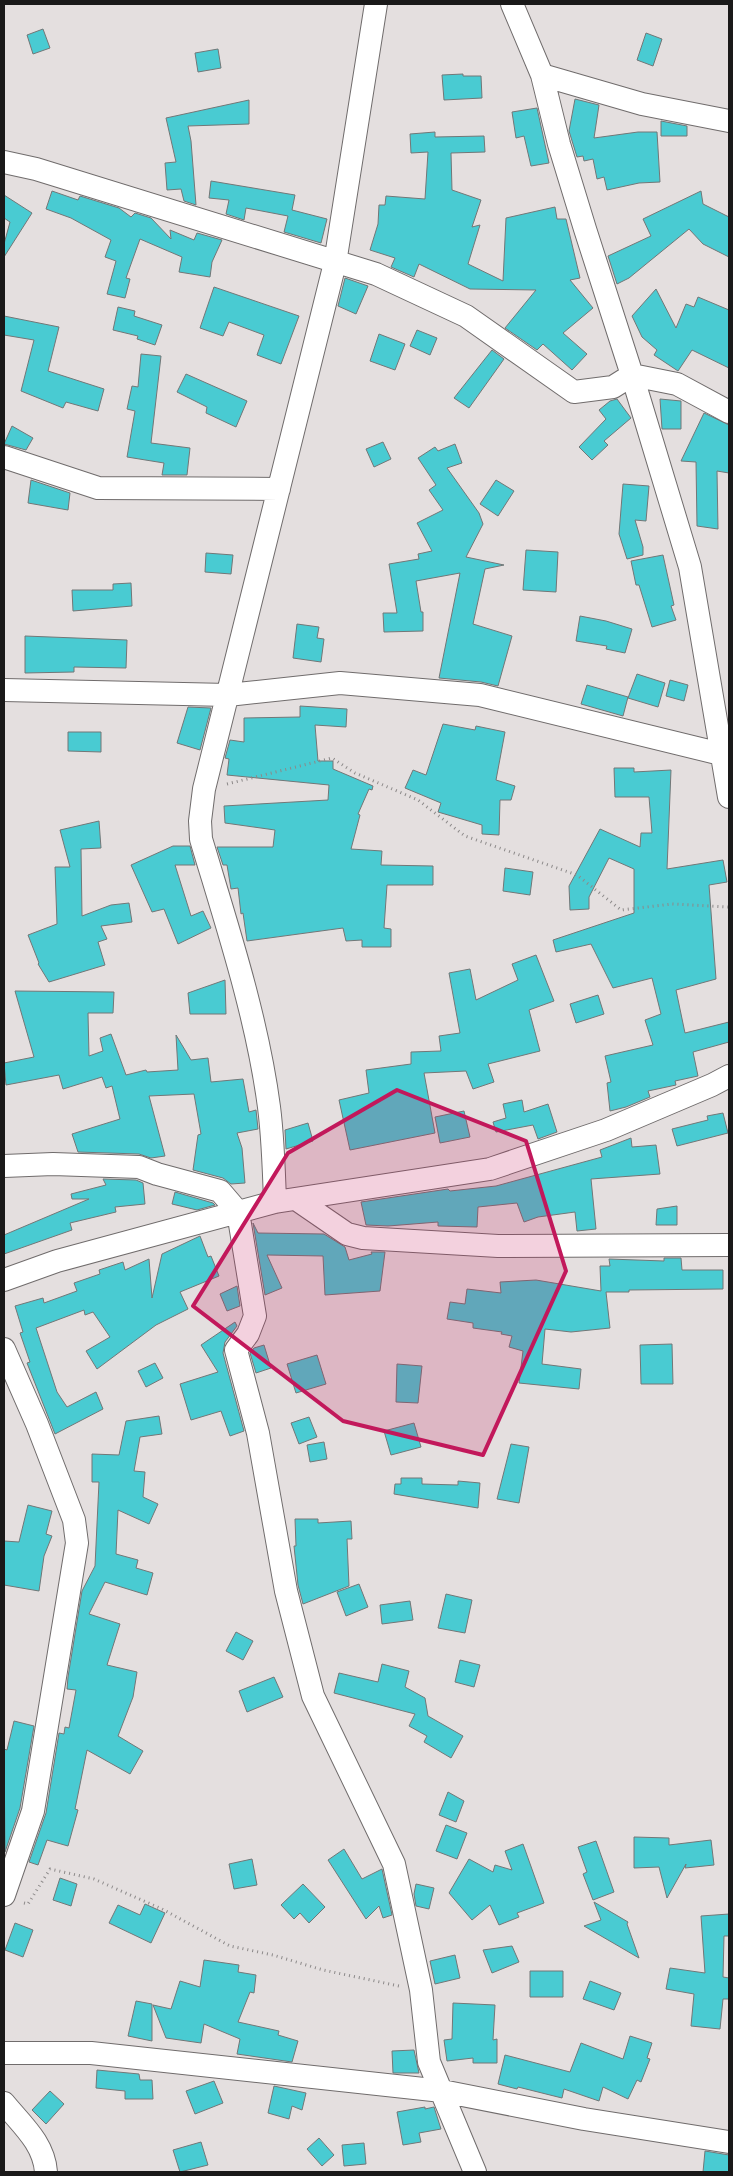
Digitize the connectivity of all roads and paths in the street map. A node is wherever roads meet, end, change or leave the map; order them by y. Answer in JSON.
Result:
{"nodes":[{"id":1,"x":376,"y":4,"type":"edge"},
{"id":2,"x":512,"y":4,"type":"edge"},
{"id":3,"x":542,"y":75,"type":"junction"},
{"id":4,"x":729,"y":121,"type":"edge"},
{"id":5,"x":4,"y":162,"type":"edge"},
{"id":6,"x":335,"y":263,"type":"junction"},
{"id":7,"x":632,"y":375,"type":"junction"},
{"id":8,"x":729,"y":412,"type":"edge"},
{"id":9,"x":4,"y":457,"type":"edge"},
{"id":10,"x":279,"y":489,"type":"junction"},
{"id":11,"x":4,"y":690,"type":"edge"},
{"id":12,"x":228,"y":695,"type":"junction"},
{"id":13,"x":726,"y":756,"type":"edge"},
{"id":14,"x":204,"y":789,"type":"junction"},
{"id":15,"x":729,"y":797,"type":"edge"},
{"id":16,"x":729,"y":907,"type":"edge"},
{"id":17,"x":729,"y":1076,"type":"edge"},
{"id":18,"x":4,"y":1166,"type":"edge"},
{"id":19,"x":286,"y":1200,"type":"junction"},
{"id":20,"x":238,"y":1212,"type":"junction"},
{"id":21,"x":729,"y":1245,"type":"edge"},
{"id":22,"x":4,"y":1280,"type":"edge"},
{"id":23,"x":4,"y":1349,"type":"edge"},
{"id":24,"x":12,"y":1899,"type":"edge"},
{"id":25,"x":422,"y":1990,"type":"junction"},
{"id":26,"x":4,"y":2053,"type":"edge"},
{"id":27,"x":442,"y":2091,"type":"junction"},
{"id":28,"x":4,"y":2103,"type":"edge"},
{"id":29,"x":729,"y":2142,"type":"edge"},
{"id":30,"x":46,"y":2172,"type":"edge"},
{"id":31,"x":475,"y":2172,"type":"edge"}],
"edges":[{"from":1,"to":6,"type":"street"},
{"from":2,"to":3,"type":"street"},
{"from":3,"to":4,"type":"street"},
{"from":3,"to":7,"type":"street"},
{"from":5,"to":6,"type":"street"},
{"from":6,"to":7,"type":"street"},
{"from":6,"to":10,"type":"street"},
{"from":7,"to":8,"type":"street"},
{"from":7,"to":13,"type":"street"},
{"from":9,"to":10,"type":"street"},
{"from":10,"to":12,"type":"street"},
{"from":11,"to":12,"type":"street"},
{"from":12,"to":13,"type":"street"},
{"from":12,"to":14,"type":"street"},
{"from":13,"to":15,"type":"street"},
{"from":14,"to":16,"type":"path"},
{"from":14,"to":19,"type":"street"},
{"from":17,"to":19,"type":"street"},
{"from":18,"to":20,"type":"street"},
{"from":19,"to":20,"type":"street"},
{"from":19,"to":21,"type":"street"},
{"from":20,"to":22,"type":"street"},
{"from":20,"to":25,"type":"street"},
{"from":23,"to":24,"type":"street"},
{"from":24,"to":25,"type":"path"},
{"from":25,"to":27,"type":"street"},
{"from":26,"to":27,"type":"street"},
{"from":27,"to":29,"type":"street"},
{"from":27,"to":31,"type":"street"},
{"from":28,"to":30,"type":"street"}]}
